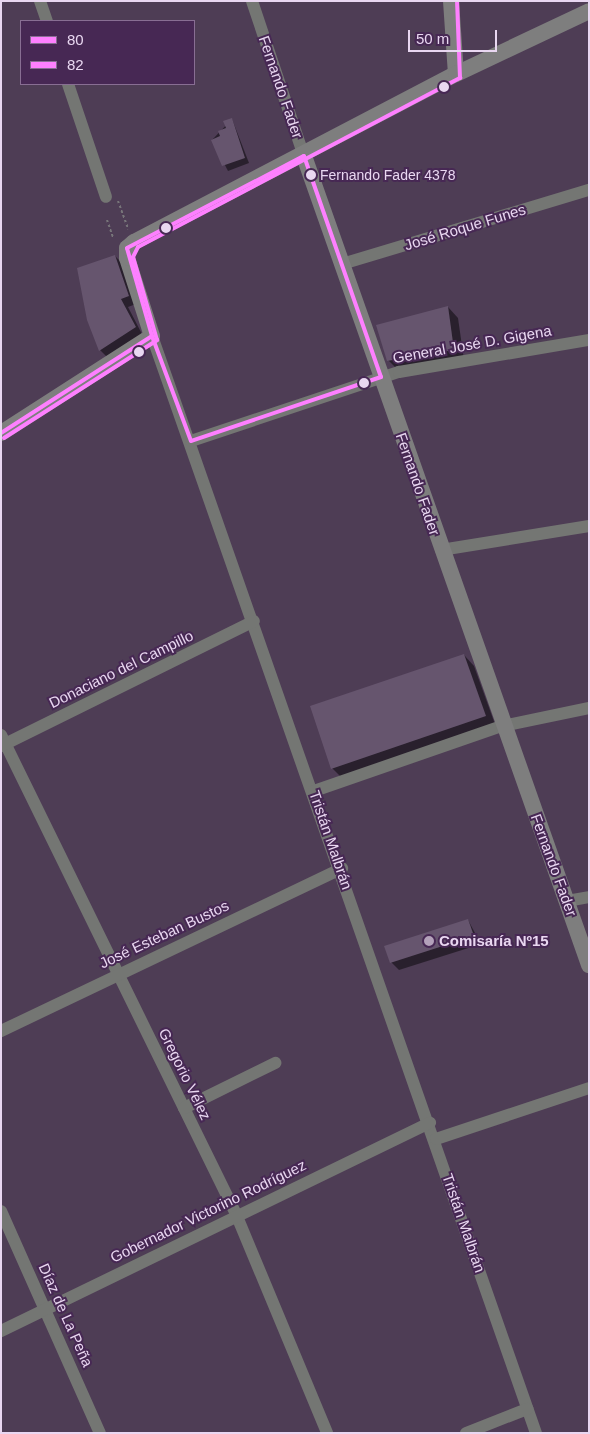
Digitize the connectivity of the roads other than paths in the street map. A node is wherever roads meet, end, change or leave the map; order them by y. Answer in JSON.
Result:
{"nodes":[{"id":1,"x":40,"y":1,"type":"edge"},
{"id":2,"x":252,"y":1,"type":"edge"},
{"id":3,"x":452,"y":1,"type":"edge"},
{"id":4,"x":589,"y":10,"type":"edge"},
{"id":5,"x":47,"y":20,"type":"edge"},
{"id":6,"x":456,"y":74,"type":"junction"},
{"id":7,"x":68,"y":85,"type":"edge"},
{"id":8,"x":304,"y":156,"type":"junction"},
{"id":9,"x":589,"y":190,"type":"edge"},
{"id":10,"x":111,"y":195,"type":"road end"},
{"id":11,"x":342,"y":264,"type":"junction"},
{"id":12,"x":152,"y":336,"type":"junction"},
{"id":13,"x":589,"y":340,"type":"edge"},
{"id":14,"x":382,"y":377,"type":"junction"},
{"id":15,"x":1,"y":433,"type":"edge"},
{"id":16,"x":191,"y":440,"type":"junction"},
{"id":17,"x":589,"y":526,"type":"edge"},
{"id":18,"x":441,"y":550,"type":"junction"},
{"id":19,"x":254,"y":621,"type":"junction"},
{"id":20,"x":589,"y":708,"type":"edge"},
{"id":21,"x":502,"y":726,"type":"junction"},
{"id":22,"x":3,"y":741,"type":"edge"},
{"id":23,"x":314,"y":791,"type":"junction"},
{"id":24,"x":342,"y":868,"type":"junction"},
{"id":25,"x":589,"y":898,"type":"edge"},
{"id":26,"x":567,"y":901,"type":"junction"},
{"id":27,"x":589,"y":965,"type":"edge"},
{"id":28,"x":118,"y":974,"type":"junction"},
{"id":29,"x":1,"y":1031,"type":"edge"},
{"id":30,"x":275,"y":1063,"type":"dead end"},
{"id":31,"x":589,"y":1088,"type":"edge"},
{"id":32,"x":184,"y":1108,"type":"junction"},
{"id":33,"x":430,"y":1123,"type":"junction"},
{"id":34,"x":436,"y":1140,"type":"junction"},
{"id":35,"x":1,"y":1211,"type":"edge"},
{"id":36,"x":236,"y":1214,"type":"junction"},
{"id":37,"x":47,"y":1308,"type":"junction"},
{"id":38,"x":1,"y":1330,"type":"edge"},
{"id":39,"x":527,"y":1409,"type":"junction"},
{"id":40,"x":100,"y":1433,"type":"edge"},
{"id":41,"x":327,"y":1433,"type":"edge"},
{"id":42,"x":466,"y":1433,"type":"edge"},
{"id":43,"x":536,"y":1433,"type":"edge"}],
"edges":[{"from":1,"to":5,"type":"street"},
{"from":2,"to":8,"type":"street","name":"Fernando Fader"},
{"from":3,"to":6,"type":"main road"},
{"from":4,"to":6,"type":"main road"},
{"from":6,"to":8,"type":"main road"},
{"from":7,"to":10,"type":"street"},
{"from":8,"to":11,"type":"main road","name":"Fernando Fader"},
{"from":8,"to":12,"type":"main road","name":"Tristán Malbrán"},
{"from":9,"to":11,"type":"street","name":"José Roque Funes"},
{"from":11,"to":14,"type":"main road","name":"Fernando Fader"},
{"from":12,"to":15,"type":"main road"},
{"from":12,"to":16,"type":"street","name":"Tristán Malbrán"},
{"from":13,"to":14,"type":"street","name":"General José D. Gigena"},
{"from":14,"to":16,"type":"street","name":"General José D. Gigena"},
{"from":14,"to":18,"type":"main road","name":"Fernando Fader"},
{"from":16,"to":19,"type":"street","name":"Tristán Malbrán"},
{"from":17,"to":18,"type":"street"},
{"from":18,"to":21,"type":"main road","name":"Fernando Fader"},
{"from":19,"to":22,"type":"street","name":"Donaciano del Campillo"},
{"from":19,"to":23,"type":"street","name":"Tristán Malbrán"},
{"from":20,"to":21,"type":"street"},
{"from":21,"to":23,"type":"street"},
{"from":21,"to":26,"type":"main road","name":"Fernando Fader"},
{"from":22,"to":28,"type":"street","name":"Gregorio Vélez"},
{"from":23,"to":24,"type":"street","name":"Tristán Malbrán"},
{"from":24,"to":28,"type":"street","name":"José Esteban Bustos"},
{"from":24,"to":33,"type":"street","name":"Tristán Malbrán"},
{"from":25,"to":26,"type":"street"},
{"from":26,"to":27,"type":"main road","name":"Fernando Fader"},
{"from":28,"to":29,"type":"street","name":"José Esteban Bustos"},
{"from":28,"to":32,"type":"street","name":"Gregorio Vélez"},
{"from":30,"to":32,"type":"street"},
{"from":31,"to":34,"type":"street"},
{"from":32,"to":36,"type":"street","name":"Gregorio Vélez"},
{"from":33,"to":34,"type":"street","name":"Tristán Malbrán"},
{"from":33,"to":36,"type":"street","name":"Gobernador Victorino Rodríguez"},
{"from":34,"to":39,"type":"street","name":"Tristán Malbrán"},
{"from":35,"to":37,"type":"street","name":"Díaz de La Peña"},
{"from":36,"to":37,"type":"street","name":"Gobernador Victorino Rodríguez"},
{"from":36,"to":41,"type":"street","name":"Gregorio Vélez"},
{"from":37,"to":38,"type":"street","name":"Gobernador Victorino Rodríguez"},
{"from":37,"to":40,"type":"street","name":"Díaz de La Peña"},
{"from":39,"to":42,"type":"street"},
{"from":39,"to":43,"type":"street","name":"Tristán Malbrán"}]}
